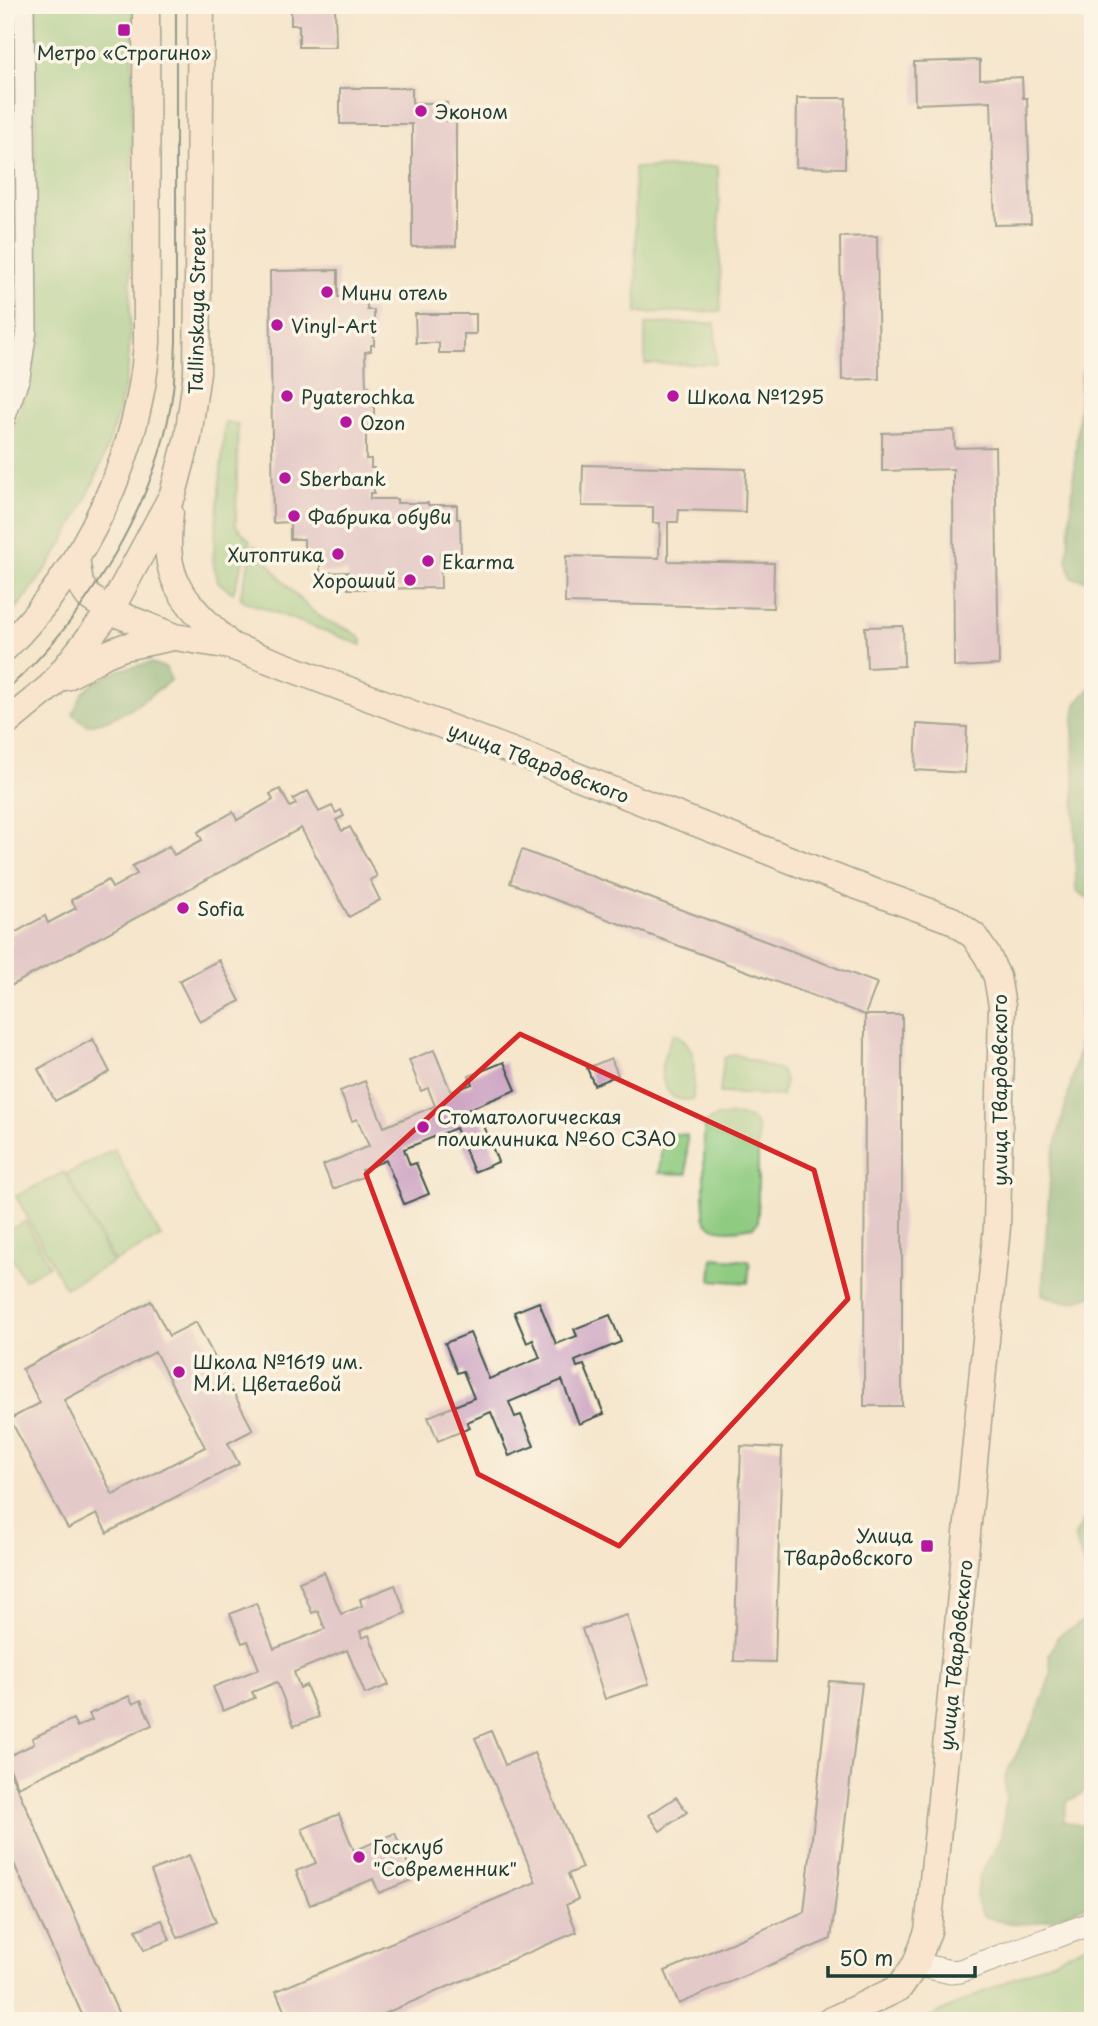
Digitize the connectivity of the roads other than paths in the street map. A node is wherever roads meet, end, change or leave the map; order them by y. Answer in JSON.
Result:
{"nodes":[{"id":1,"x":24,"y":5,"type":"edge"},
{"id":2,"x":146,"y":5,"type":"edge"},
{"id":3,"x":201,"y":5,"type":"edge"},
{"id":4,"x":5,"y":419,"type":"edge"},
{"id":5,"x":173,"y":494,"type":"junction"},
{"id":6,"x":76,"y":558,"type":"junction"},
{"id":7,"x":110,"y":611,"type":"junction"},
{"id":8,"x":174,"y":637,"type":"junction"},
{"id":9,"x":231,"y":646,"type":"junction"},
{"id":10,"x":5,"y":648,"type":"edge"},
{"id":11,"x":51,"y":686,"type":"junction"},
{"id":12,"x":5,"y":723,"type":"edge"},
{"id":13,"x":1093,"y":1923,"type":"edge"},
{"id":14,"x":916,"y":1964,"type":"junction"},
{"id":15,"x":830,"y":2021,"type":"edge"}],
"edges":[{"from":1,"to":4,"type":"street"},
{"from":2,"to":6,"type":"main road"},
{"from":3,"to":5,"type":"main road","name":"Tallinskaya Street"},
{"from":5,"to":7,"type":"main road","name":"Tallinskaya Street"},
{"from":5,"to":9,"type":"main road"},
{"from":6,"to":7,"type":"main road","name":"улица Твардовского"},
{"from":6,"to":10,"type":"main road"},
{"from":7,"to":8,"type":"main road","name":"улица Твардовского"},
{"from":7,"to":11,"type":"main road","name":"Tallinskaya Street"},
{"from":8,"to":9,"type":"main road","name":"улица Твардовского"},
{"from":8,"to":11,"type":"main road"},
{"from":9,"to":14,"type":"main road","name":"улица Твардовского"},
{"from":11,"to":12,"type":"main road","name":"Tallinskaya Street"},
{"from":13,"to":14,"type":"street"},
{"from":14,"to":15,"type":"main road","name":"улица Твардовского"}]}
